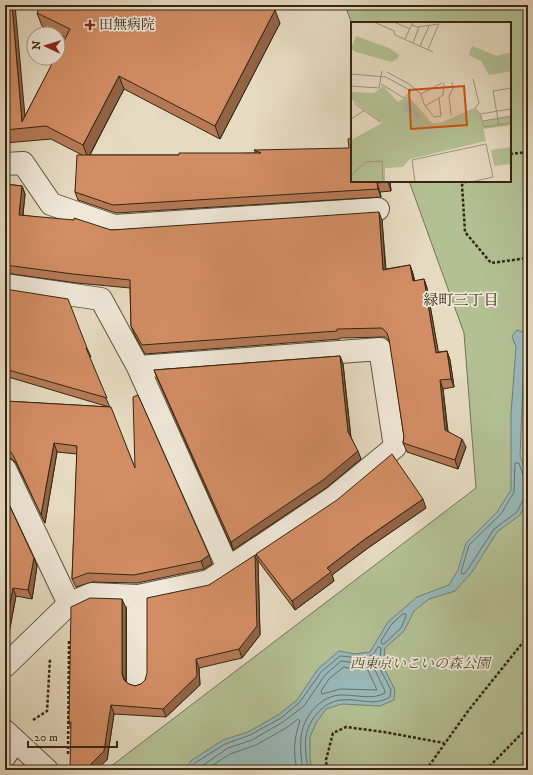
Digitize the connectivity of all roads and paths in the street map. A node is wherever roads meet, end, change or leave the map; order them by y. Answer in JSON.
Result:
{"nodes":[{"id":1,"x":528,"y":152,"type":"edge"},
{"id":2,"x":511,"y":154,"type":"edge"},
{"id":3,"x":5,"y":164,"type":"edge"},
{"id":4,"x":466,"y":182,"type":"edge"},
{"id":5,"x":378,"y":209,"type":"dead end"},
{"id":6,"x":528,"y":258,"type":"edge"},
{"id":7,"x":5,"y":285,"type":"edge"},
{"id":8,"x":138,"y":367,"type":"junction"},
{"id":9,"x":5,"y":469,"type":"edge"},
{"id":10,"x":228,"y":568,"type":"junction"},
{"id":11,"x":138,"y":596,"type":"junction"},
{"id":12,"x":69,"y":604,"type":"junction"},
{"id":13,"x":45,"y":627,"type":"junction"},
{"id":14,"x":528,"y":636,"type":"edge"},
{"id":15,"x":5,"y":666,"type":"edge"},
{"id":16,"x":138,"y":682,"type":"dead end"},
{"id":17,"x":528,"y":727,"type":"edge"},
{"id":18,"x":9,"y":741,"type":"edge"},
{"id":19,"x":444,"y":743,"type":"junction"},
{"id":20,"x":68,"y":754,"type":"dead end"},
{"id":21,"x":47,"y":770,"type":"edge"},
{"id":22,"x":327,"y":770,"type":"edge"},
{"id":23,"x":426,"y":770,"type":"edge"},
{"id":24,"x":486,"y":770,"type":"edge"}],
"edges":[{"from":1,"to":2,"type":"path"},
{"from":3,"to":5,"type":"street"},
{"from":4,"to":6,"type":"path"},
{"from":7,"to":8,"type":"street"},
{"from":8,"to":10,"type":"street"},
{"from":8,"to":10,"type":"street"},
{"from":9,"to":12,"type":"street"},
{"from":10,"to":11,"type":"street"},
{"from":11,"to":12,"type":"street"},
{"from":11,"to":16,"type":"street"},
{"from":12,"to":13,"type":"street"},
{"from":12,"to":20,"type":"path"},
{"from":13,"to":15,"type":"street"},
{"from":13,"to":18,"type":"path"},
{"from":14,"to":19,"type":"path"},
{"from":17,"to":24,"type":"path"},
{"from":18,"to":21,"type":"street"},
{"from":19,"to":22,"type":"path"},
{"from":19,"to":23,"type":"path"}]}
